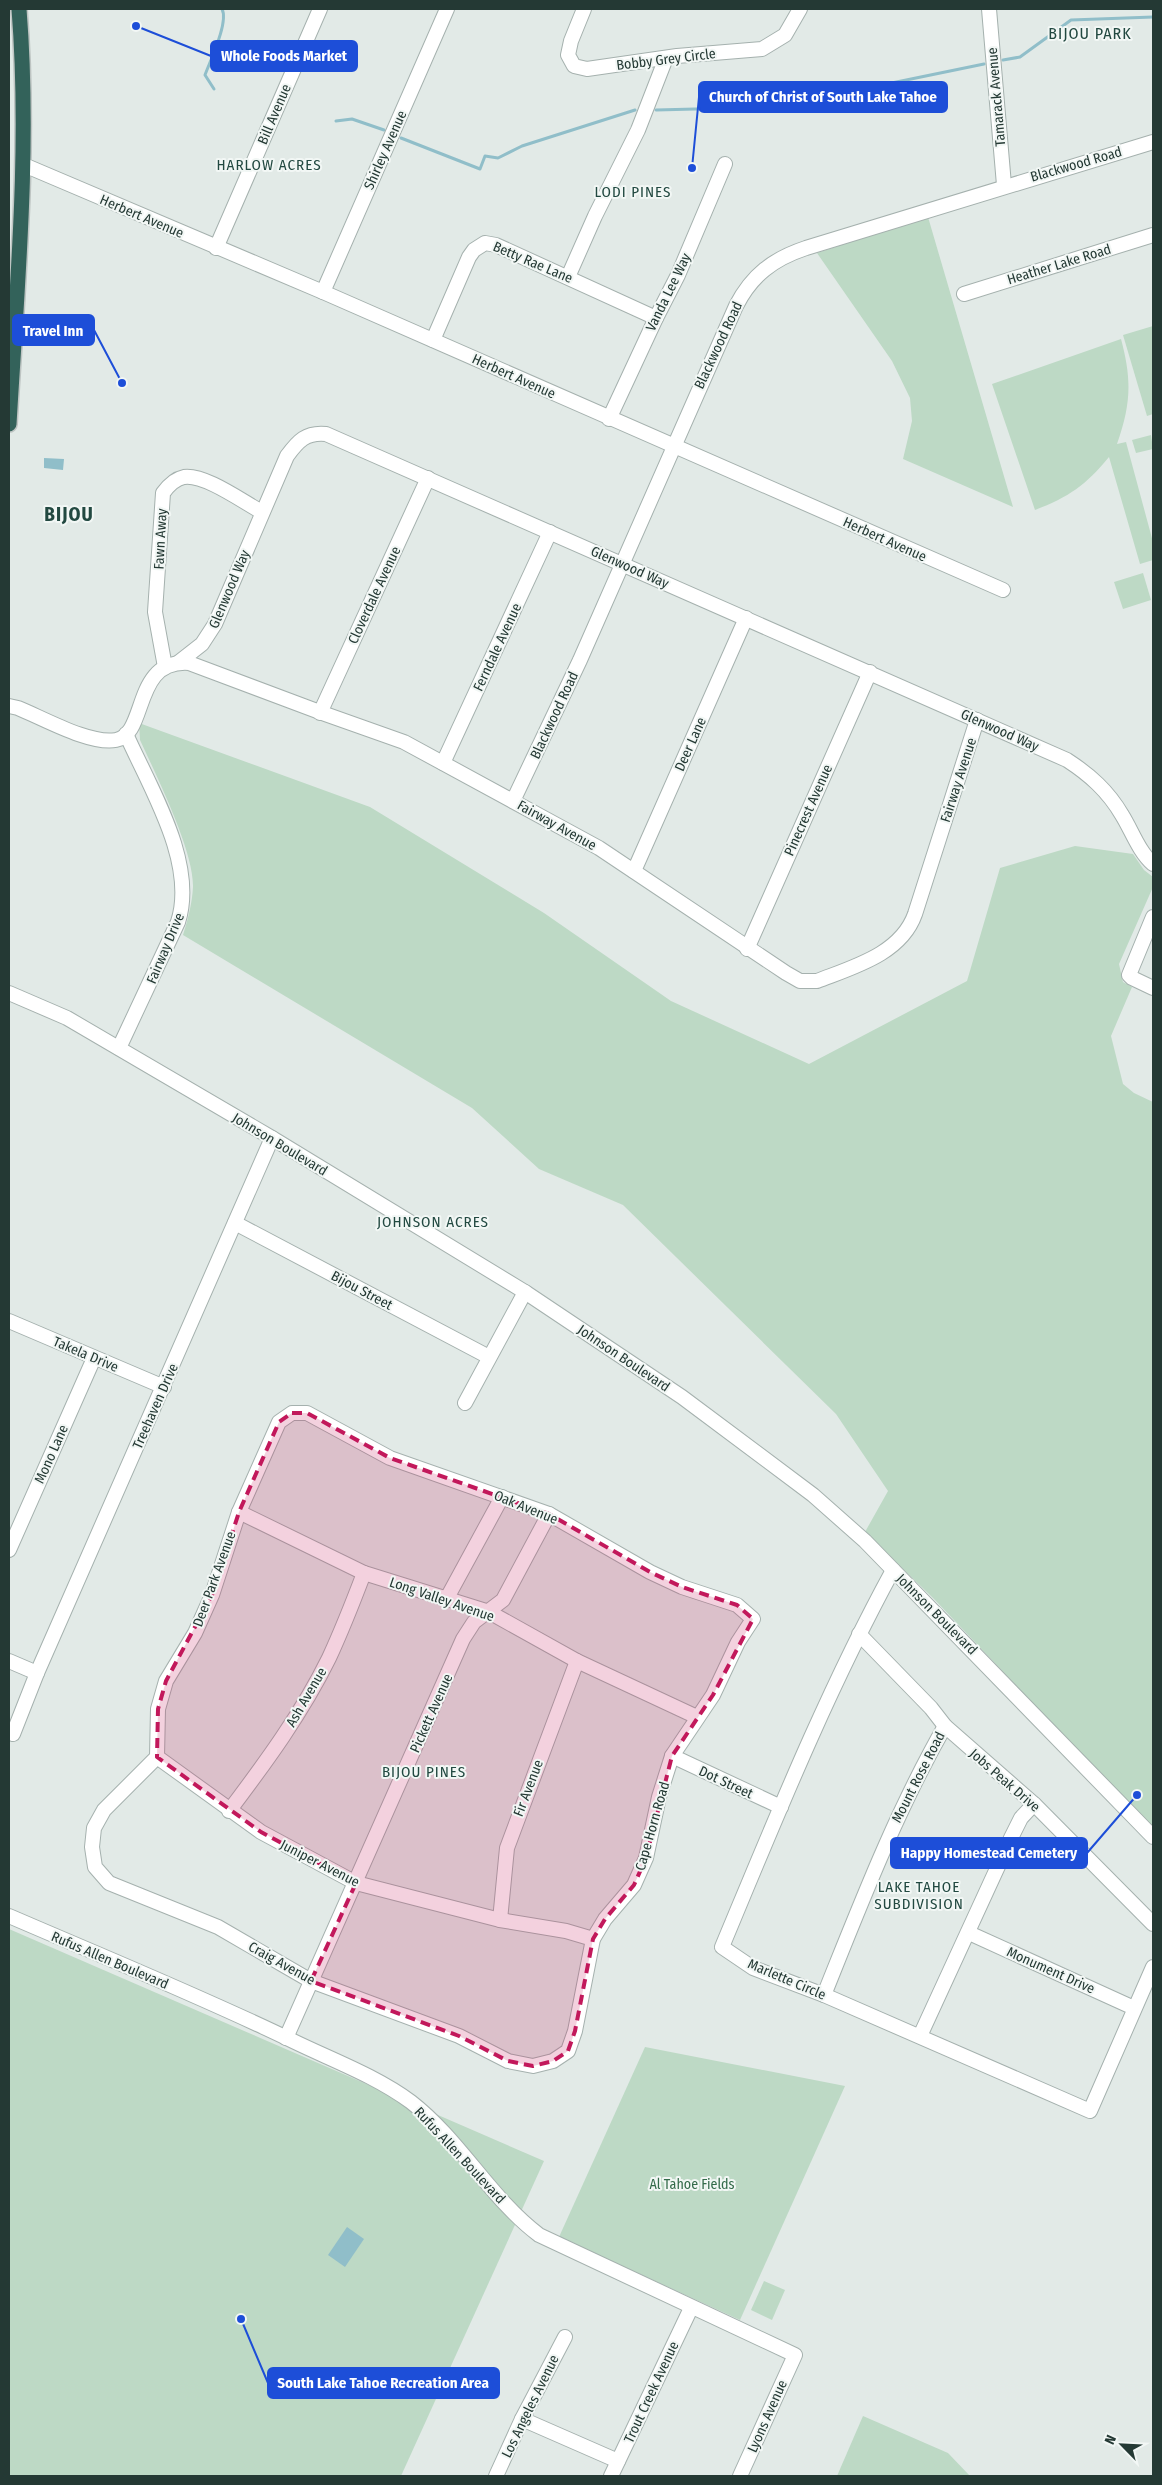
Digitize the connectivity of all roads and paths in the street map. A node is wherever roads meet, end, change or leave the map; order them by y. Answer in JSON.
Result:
{"nodes":[{"id":1,"x":19,"y":9,"type":"edge"},
{"id":2,"x":320,"y":9,"type":"edge"},
{"id":3,"x":447,"y":9,"type":"edge"},
{"id":4,"x":584,"y":9,"type":"edge"},
{"id":5,"x":800,"y":9,"type":"edge"},
{"id":6,"x":989,"y":9,"type":"edge"},
{"id":7,"x":666,"y":58,"type":"junction"},
{"id":8,"x":1153,"y":142,"type":"edge"},
{"id":9,"x":725,"y":164,"type":"dead end"},
{"id":10,"x":24,"y":166,"type":"junction"},
{"id":11,"x":1004,"y":185,"type":"junction"},
{"id":12,"x":1153,"y":235,"type":"edge"},
{"id":13,"x":216,"y":248,"type":"junction"},
{"id":14,"x":568,"y":278,"type":"junction"},
{"id":15,"x":323,"y":292,"type":"junction"},
{"id":16,"x":964,"y":294,"type":"dead end"},
{"id":17,"x":656,"y":318,"type":"junction"},
{"id":18,"x":433,"y":340,"type":"junction"},
{"id":19,"x":610,"y":419,"type":"junction"},
{"id":20,"x":9,"y":424,"type":"edge"},
{"id":21,"x":673,"y":447,"type":"junction"},
{"id":22,"x":428,"y":478,"type":"junction"},
{"id":23,"x":262,"y":512,"type":"junction"},
{"id":24,"x":550,"y":532,"type":"junction"},
{"id":25,"x":622,"y":563,"type":"junction"},
{"id":26,"x":1003,"y":590,"type":"dead end"},
{"id":27,"x":746,"y":618,"type":"junction"},
{"id":28,"x":180,"y":662,"type":"junction"},
{"id":29,"x":165,"y":667,"type":"junction"},
{"id":30,"x":870,"y":672,"type":"junction"},
{"id":31,"x":9,"y":706,"type":"edge"},
{"id":32,"x":320,"y":713,"type":"junction"},
{"id":33,"x":977,"y":720,"type":"junction"},
{"id":34,"x":126,"y":734,"type":"junction"},
{"id":35,"x":443,"y":763,"type":"junction"},
{"id":36,"x":513,"y":801,"type":"junction"},
{"id":37,"x":1153,"y":864,"type":"edge"},
{"id":38,"x":634,"y":871,"type":"junction"},
{"id":39,"x":1153,"y":917,"type":"edge"},
{"id":40,"x":747,"y":949,"type":"junction"},
{"id":41,"x":1153,"y":988,"type":"edge"},
{"id":42,"x":9,"y":993,"type":"edge"},
{"id":43,"x":119,"y":1048,"type":"junction"},
{"id":44,"x":272,"y":1138,"type":"junction"},
{"id":45,"x":235,"y":1223,"type":"junction"},
{"id":46,"x":525,"y":1292,"type":"junction"},
{"id":47,"x":9,"y":1321,"type":"edge"},
{"id":48,"x":488,"y":1356,"type":"junction"},
{"id":49,"x":94,"y":1358,"type":"junction"},
{"id":50,"x":164,"y":1387,"type":"junction"},
{"id":51,"x":465,"y":1403,"type":"dead end"},
{"id":52,"x":292,"y":1413,"type":"joint"},
{"id":53,"x":502,"y":1497,"type":"junction"},
{"id":54,"x":238,"y":1512,"type":"junction"},
{"id":55,"x":549,"y":1514,"type":"junction"},
{"id":56,"x":9,"y":1550,"type":"edge"},
{"id":57,"x":894,"y":1570,"type":"junction"},
{"id":58,"x":364,"y":1573,"type":"junction"},
{"id":59,"x":447,"y":1598,"type":"junction"},
{"id":60,"x":489,"y":1612,"type":"junction"},
{"id":61,"x":753,"y":1618,"type":"joint"},
{"id":62,"x":859,"y":1634,"type":"junction"},
{"id":63,"x":9,"y":1661,"type":"edge"},
{"id":64,"x":577,"y":1661,"type":"junction"},
{"id":65,"x":37,"y":1673,"type":"junction"},
{"id":66,"x":697,"y":1717,"type":"junction"},
{"id":67,"x":945,"y":1726,"type":"junction"},
{"id":68,"x":12,"y":1734,"type":"dead end"},
{"id":69,"x":672,"y":1756,"type":"junction"},
{"id":70,"x":157,"y":1757,"type":"junction"},
{"id":71,"x":1034,"y":1804,"type":"junction"},
{"id":72,"x":781,"y":1807,"type":"junction"},
{"id":73,"x":230,"y":1811,"type":"junction"},
{"id":74,"x":1153,"y":1837,"type":"edge"},
{"id":75,"x":356,"y":1883,"type":"junction"},
{"id":76,"x":9,"y":1916,"type":"edge"},
{"id":77,"x":500,"y":1920,"type":"junction"},
{"id":78,"x":1153,"y":1924,"type":"edge"},
{"id":79,"x":969,"y":1933,"type":"junction"},
{"id":80,"x":593,"y":1939,"type":"junction"},
{"id":81,"x":1153,"y":1967,"type":"edge"},
{"id":82,"x":310,"y":1981,"type":"junction"},
{"id":83,"x":824,"y":1995,"type":"junction"},
{"id":84,"x":1134,"y":2008,"type":"junction"},
{"id":85,"x":920,"y":2036,"type":"junction"},
{"id":86,"x":286,"y":2038,"type":"junction"},
{"id":87,"x":553,"y":2061,"type":"joint"},
{"id":88,"x":691,"y":2308,"type":"junction"},
{"id":89,"x":565,"y":2337,"type":"dead end"},
{"id":90,"x":795,"y":2355,"type":"joint"},
{"id":91,"x":522,"y":2419,"type":"junction"},
{"id":92,"x":618,"y":2461,"type":"junction"},
{"id":93,"x":496,"y":2476,"type":"edge"},
{"id":94,"x":611,"y":2476,"type":"edge"},
{"id":95,"x":740,"y":2476,"type":"edge"}],
"edges":[{"from":1,"to":10,"type":"highway"},
{"from":2,"to":13,"type":"street","name":"Bill Avenue"},
{"from":3,"to":15,"type":"street","name":"Shirley Avenue"},
{"from":4,"to":7,"type":"street","name":"Bobby Grey Circle"},
{"from":5,"to":7,"type":"street","name":"Bobby Grey Circle"},
{"from":6,"to":11,"type":"street","name":"Tamarack Avenue"},
{"from":7,"to":14,"type":"street"},
{"from":8,"to":11,"type":"street","name":"Blackwood Road"},
{"from":9,"to":17,"type":"street","name":"Vanda Lee Way"},
{"from":10,"to":13,"type":"street","name":"Herbert Avenue"},
{"from":10,"to":20,"type":"highway"},
{"from":11,"to":21,"type":"street","name":"Blackwood Road"},
{"from":12,"to":16,"type":"street","name":"Heather Lake Road"},
{"from":13,"to":15,"type":"street","name":"Herbert Avenue"},
{"from":14,"to":17,"type":"street","name":"Betty Rae Lane"},
{"from":14,"to":18,"type":"street","name":"Betty Rae Lane"},
{"from":15,"to":18,"type":"street","name":"Herbert Avenue"},
{"from":17,"to":19,"type":"street","name":"Vanda Lee Way"},
{"from":18,"to":19,"type":"street","name":"Herbert Avenue"},
{"from":19,"to":21,"type":"street","name":"Herbert Avenue"},
{"from":21,"to":25,"type":"street","name":"Blackwood Road"},
{"from":21,"to":26,"type":"street","name":"Herbert Avenue"},
{"from":22,"to":23,"type":"street","name":"Glenwood Way"},
{"from":22,"to":24,"type":"street","name":"Glenwood Way"},
{"from":22,"to":32,"type":"street","name":"Cloverdale Avenue"},
{"from":23,"to":28,"type":"street","name":"Glenwood Way"},
{"from":23,"to":29,"type":"street","name":"Fawn Away"},
{"from":24,"to":25,"type":"street","name":"Glenwood Way"},
{"from":24,"to":35,"type":"street","name":"Ferndale Avenue"},
{"from":25,"to":27,"type":"street","name":"Glenwood Way"},
{"from":25,"to":36,"type":"street","name":"Blackwood Road"},
{"from":27,"to":30,"type":"street","name":"Glenwood Way"},
{"from":27,"to":38,"type":"street","name":"Deer Lane"},
{"from":28,"to":29,"type":"street"},
{"from":28,"to":32,"type":"street","name":"Fairway Avenue"},
{"from":29,"to":34,"type":"street"},
{"from":30,"to":33,"type":"street","name":"Glenwood Way"},
{"from":30,"to":40,"type":"street","name":"Pinecrest Avenue"},
{"from":31,"to":34,"type":"street"},
{"from":32,"to":35,"type":"street","name":"Fairway Avenue"},
{"from":33,"to":37,"type":"street","name":"Glenwood Way"},
{"from":33,"to":40,"type":"street","name":"Fairway Avenue"},
{"from":34,"to":43,"type":"street","name":"Fairway Drive"},
{"from":35,"to":36,"type":"street","name":"Fairway Avenue"},
{"from":36,"to":38,"type":"street","name":"Fairway Avenue"},
{"from":38,"to":40,"type":"street","name":"Fairway Avenue"},
{"from":39,"to":41,"type":"street"},
{"from":42,"to":43,"type":"street","name":"Johnson Boulevard"},
{"from":43,"to":44,"type":"street","name":"Johnson Boulevard"},
{"from":44,"to":45,"type":"street","name":"Treehaven Drive"},
{"from":44,"to":46,"type":"street","name":"Johnson Boulevard"},
{"from":45,"to":48,"type":"street","name":"Bijou Street"},
{"from":45,"to":50,"type":"street","name":"Treehaven Drive"},
{"from":46,"to":48,"type":"street"},
{"from":46,"to":57,"type":"street","name":"Johnson Boulevard"},
{"from":47,"to":49,"type":"street","name":"Takela Drive"},
{"from":48,"to":51,"type":"street"},
{"from":49,"to":50,"type":"street","name":"Takela Drive"},
{"from":49,"to":56,"type":"street","name":"Mono Lane"},
{"from":50,"to":65,"type":"street","name":"Treehaven Drive"},
{"from":52,"to":53,"type":"street","name":"Oak Avenue"},
{"from":52,"to":54,"type":"street","name":"Deer Park Avenue"},
{"from":53,"to":55,"type":"street","name":"Oak Avenue"},
{"from":53,"to":59,"type":"street"},
{"from":54,"to":58,"type":"street","name":"Long Valley Avenue"},
{"from":54,"to":70,"type":"street","name":"Deer Park Avenue"},
{"from":55,"to":60,"type":"street","name":"Pickett Avenue"},
{"from":55,"to":61,"type":"street","name":"Oak Avenue"},
{"from":57,"to":62,"type":"street","name":"Marlette Circle"},
{"from":57,"to":74,"type":"street","name":"Johnson Boulevard"},
{"from":58,"to":59,"type":"street","name":"Long Valley Avenue"},
{"from":58,"to":73,"type":"street","name":"Ash Avenue"},
{"from":59,"to":60,"type":"street","name":"Long Valley Avenue"},
{"from":60,"to":64,"type":"street","name":"Long Valley Avenue"},
{"from":60,"to":75,"type":"street","name":"Pickett Avenue"},
{"from":61,"to":66,"type":"street","name":"Cape Horn Road"},
{"from":62,"to":67,"type":"street","name":"Jobs Peak Drive"},
{"from":62,"to":72,"type":"street","name":"Marlette Circle"},
{"from":63,"to":65,"type":"street"},
{"from":64,"to":66,"type":"street","name":"Long Valley Avenue"},
{"from":64,"to":77,"type":"street","name":"Fir Avenue"},
{"from":65,"to":68,"type":"street","name":"Treehaven Drive"},
{"from":66,"to":69,"type":"street","name":"Cape Horn Road"},
{"from":67,"to":71,"type":"street","name":"Jobs Peak Drive"},
{"from":67,"to":83,"type":"street","name":"Mount Rose Road"},
{"from":69,"to":72,"type":"street","name":"Dot Street"},
{"from":69,"to":80,"type":"street","name":"Cape Horn Road"},
{"from":70,"to":73,"type":"street","name":"Juniper Avenue"},
{"from":70,"to":82,"type":"street","name":"Craig Avenue"},
{"from":71,"to":78,"type":"street","name":"Jobs Peak Drive"},
{"from":71,"to":79,"type":"street"},
{"from":72,"to":83,"type":"street","name":"Marlette Circle"},
{"from":73,"to":75,"type":"street","name":"Juniper Avenue"},
{"from":75,"to":77,"type":"street","name":"Juniper Avenue"},
{"from":75,"to":82,"type":"street","name":"Pickett Avenue"},
{"from":76,"to":86,"type":"street","name":"Rufus Allen Boulevard"},
{"from":77,"to":80,"type":"street","name":"Juniper Avenue"},
{"from":79,"to":84,"type":"street","name":"Monument Drive"},
{"from":79,"to":85,"type":"street"},
{"from":80,"to":87,"type":"street","name":"Cape Horn Road"},
{"from":81,"to":84,"type":"street","name":"Marlette Circle"},
{"from":82,"to":86,"type":"street","name":"Pickett Avenue"},
{"from":82,"to":87,"type":"street","name":"Craig Avenue"},
{"from":83,"to":85,"type":"street","name":"Marlette Circle"},
{"from":84,"to":85,"type":"street","name":"Marlette Circle"},
{"from":86,"to":88,"type":"street","name":"Rufus Allen Boulevard"},
{"from":88,"to":90,"type":"street","name":"Rufus Allen Boulevard"},
{"from":88,"to":92,"type":"street","name":"Trout Creek Avenue"},
{"from":89,"to":91,"type":"street","name":"Los Angeles Avenue"},
{"from":90,"to":95,"type":"street","name":"Lyons Avenue"},
{"from":91,"to":92,"type":"street"},
{"from":91,"to":93,"type":"street","name":"Los Angeles Avenue"},
{"from":92,"to":94,"type":"street","name":"Trout Creek Avenue"}]}
